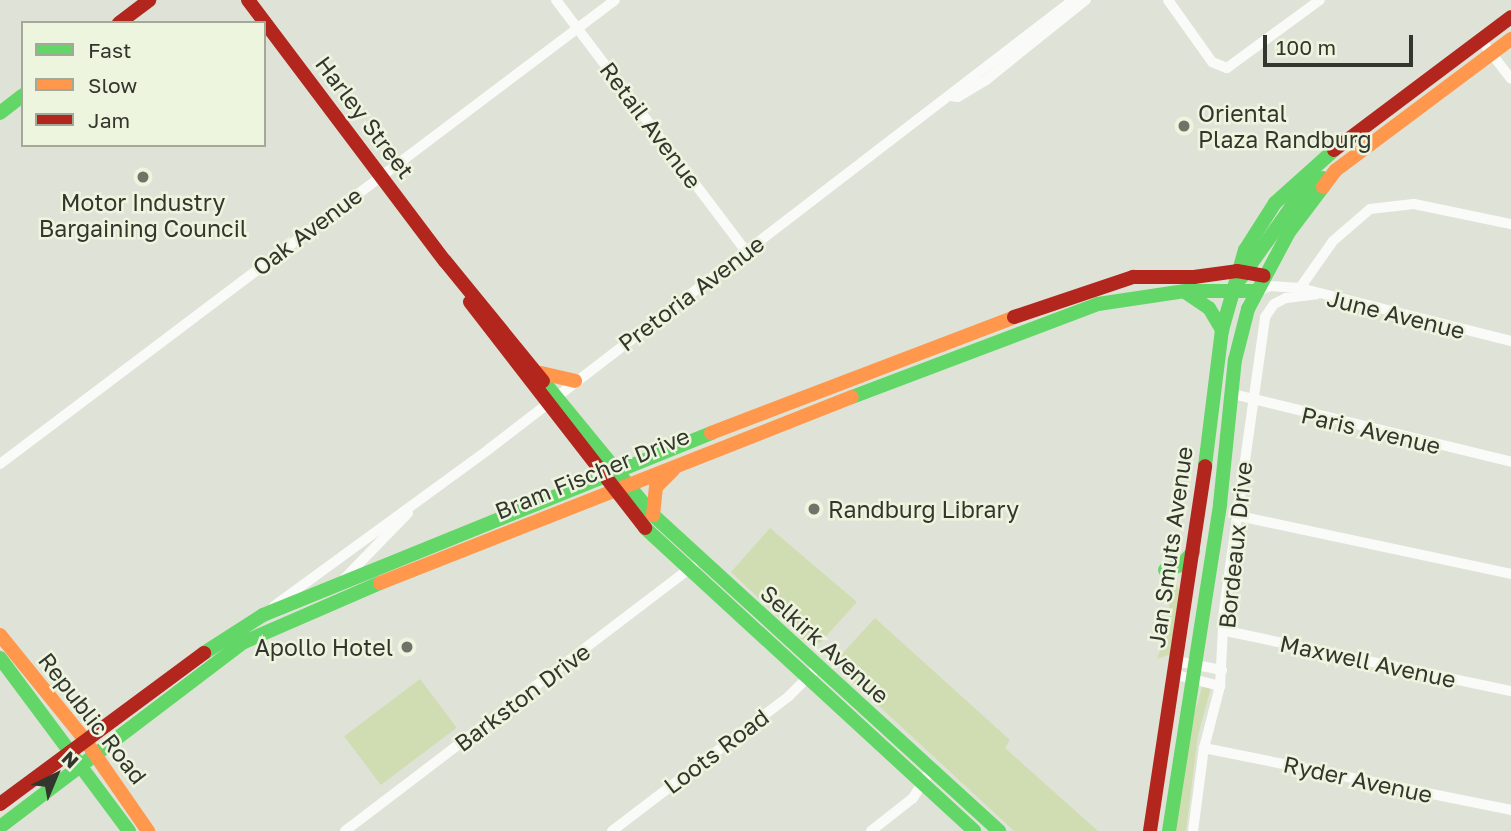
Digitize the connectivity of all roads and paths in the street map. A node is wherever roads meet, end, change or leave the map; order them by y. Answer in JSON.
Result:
{"nodes":[{"id":1,"x":149,"y":0,"type":"edge"},
{"id":2,"x":248,"y":0,"type":"edge"},
{"id":3,"x":556,"y":0,"type":"edge"},
{"id":4,"x":615,"y":0,"type":"edge"},
{"id":5,"x":1073,"y":0,"type":"edge"},
{"id":6,"x":1086,"y":0,"type":"edge"},
{"id":7,"x":1168,"y":0,"type":"edge"},
{"id":8,"x":1320,"y":0,"type":"edge"},
{"id":9,"x":1511,"y":17,"type":"edge"},
{"id":10,"x":122,"y":21,"type":"edge"},
{"id":11,"x":264,"y":21,"type":"edge"},
{"id":12,"x":266,"y":24,"type":"edge"},
{"id":13,"x":578,"y":29,"type":"junction"},
{"id":14,"x":1511,"y":39,"type":"edge"},
{"id":15,"x":1481,"y":40,"type":"junction"},
{"id":16,"x":1492,"y":54,"type":"junction"},
{"id":17,"x":1511,"y":79,"type":"edge"},
{"id":18,"x":951,"y":96,"type":"junction"},
{"id":19,"x":21,"y":97,"type":"edge"},
{"id":20,"x":0,"y":113,"type":"edge"},
{"id":21,"x":1336,"y":170,"type":"junction"},
{"id":22,"x":380,"y":176,"type":"junction"},
{"id":23,"x":1511,"y":224,"type":"edge"},
{"id":24,"x":1245,"y":250,"type":"junction"},
{"id":25,"x":746,"y":251,"type":"junction"},
{"id":26,"x":446,"y":261,"type":"junction"},
{"id":27,"x":1242,"y":271,"type":"junction"},
{"id":28,"x":1264,"y":276,"type":"junction"},
{"id":29,"x":1133,"y":277,"type":"junction"},
{"id":30,"x":1282,"y":285,"type":"junction"},
{"id":31,"x":1231,"y":288,"type":"junction"},
{"id":32,"x":1300,"y":288,"type":"junction"},
{"id":33,"x":1185,"y":291,"type":"junction"},
{"id":34,"x":1257,"y":291,"type":"junction"},
{"id":35,"x":1317,"y":294,"type":"junction"},
{"id":36,"x":1222,"y":330,"type":"junction"},
{"id":37,"x":1511,"y":341,"type":"edge"},
{"id":38,"x":537,"y":370,"type":"junction"},
{"id":39,"x":575,"y":382,"type":"junction"},
{"id":40,"x":1233,"y":394,"type":"junction"},
{"id":41,"x":552,"y":400,"type":"junction"},
{"id":42,"x":1251,"y":402,"type":"junction"},
{"id":43,"x":686,"y":461,"type":"junction"},
{"id":44,"x":1511,"y":462,"type":"edge"},
{"id":45,"x":0,"y":464,"type":"edge"},
{"id":46,"x":615,"y":481,"type":"junction"},
{"id":47,"x":431,"y":491,"type":"junction"},
{"id":48,"x":653,"y":515,"type":"junction"},
{"id":49,"x":1238,"y":516,"type":"junction"},
{"id":50,"x":1193,"y":552,"type":"junction"},
{"id":51,"x":698,"y":561,"type":"junction"},
{"id":52,"x":1165,"y":570,"type":"dead end"},
{"id":53,"x":687,"y":572,"type":"junction"},
{"id":54,"x":1511,"y":574,"type":"edge"},
{"id":55,"x":338,"y":585,"type":"junction"},
{"id":56,"x":325,"y":604,"type":"junction"},
{"id":57,"x":263,"y":615,"type":"junction"},
{"id":58,"x":1226,"y":631,"type":"junction"},
{"id":59,"x":0,"y":635,"type":"edge"},
{"id":60,"x":0,"y":658,"type":"edge"},
{"id":61,"x":1196,"y":665,"type":"junction"},
{"id":62,"x":817,"y":668,"type":"junction"},
{"id":63,"x":1175,"y":668,"type":"junction"},
{"id":64,"x":1222,"y":670,"type":"junction"},
{"id":65,"x":806,"y":680,"type":"junction"},
{"id":66,"x":1193,"y":680,"type":"junction"},
{"id":67,"x":1220,"y":685,"type":"junction"},
{"id":68,"x":1511,"y":691,"type":"edge"},
{"id":69,"x":85,"y":740,"type":"junction"},
{"id":70,"x":1204,"y":748,"type":"junction"},
{"id":71,"x":70,"y":752,"type":"junction"},
{"id":72,"x":96,"y":755,"type":"junction"},
{"id":73,"x":80,"y":767,"type":"junction"},
{"id":74,"x":931,"y":769,"type":"junction"},
{"id":75,"x":922,"y":783,"type":"junction"},
{"id":76,"x":0,"y":804,"type":"edge"},
{"id":77,"x":1511,"y":810,"type":"edge"},
{"id":78,"x":0,"y":827,"type":"edge"},
{"id":79,"x":994,"y":829,"type":"edge"},
{"id":80,"x":129,"y":831,"type":"edge"},
{"id":81,"x":148,"y":831,"type":"edge"},
{"id":82,"x":345,"y":831,"type":"edge"},
{"id":83,"x":611,"y":831,"type":"edge"},
{"id":84,"x":871,"y":831,"type":"edge"},
{"id":85,"x":974,"y":831,"type":"edge"},
{"id":86,"x":1150,"y":831,"type":"edge"},
{"id":87,"x":1169,"y":831,"type":"edge"},
{"id":88,"x":1193,"y":831,"type":"edge"}],
"edges":[{"from":1,"to":10,"type":"main road"},
{"from":2,"to":11,"type":"main road","name":"Harley Street"},
{"from":3,"to":13,"type":"street","name":"Retail Avenue"},
{"from":4,"to":13,"type":"street","name":"Oak Avenue"},
{"from":5,"to":18,"type":"street","name":"Pretoria Avenue"},
{"from":6,"to":18,"type":"street","name":"Pretoria Avenue"},
{"from":7,"to":8,"type":"street"},
{"from":9,"to":15,"type":"main road"},
{"from":12,"to":22,"type":"main road","name":"Harley Street"},
{"from":13,"to":22,"type":"street","name":"Oak Avenue"},
{"from":13,"to":25,"type":"street","name":"Retail Avenue"},
{"from":14,"to":16,"type":"main road"},
{"from":15,"to":16,"type":"street"},
{"from":15,"to":24,"type":"main road"},
{"from":16,"to":17,"type":"street"},
{"from":16,"to":21,"type":"main road"},
{"from":18,"to":25,"type":"street","name":"Pretoria Avenue"},
{"from":19,"to":20,"type":"main road"},
{"from":21,"to":27,"type":"main road"},
{"from":21,"to":28,"type":"main road"},
{"from":22,"to":26,"type":"main road","name":"Harley Street"},
{"from":22,"to":45,"type":"street","name":"Oak Avenue"},
{"from":23,"to":32,"type":"street"},
{"from":24,"to":27,"type":"main road"},
{"from":24,"to":29,"type":"main road"},
{"from":25,"to":39,"type":"street","name":"Pretoria Avenue"},
{"from":26,"to":38,"type":"main road","name":"Harley Street"},
{"from":26,"to":41,"type":"main road","name":"Harley Street"},
{"from":27,"to":28,"type":"main road","name":"Bram Fischer Drive"},
{"from":27,"to":29,"type":"main road","name":"Bram Fischer Drive"},
{"from":27,"to":31,"type":"main road","name":"Jan Smuts Avenue"},
{"from":28,"to":30,"type":"street","name":"June Avenue"},
{"from":28,"to":34,"type":"main road","name":"Jan Smuts Avenue"},
{"from":29,"to":46,"type":"main road","name":"Bram Fischer Drive"},
{"from":30,"to":32,"type":"street","name":"June Avenue"},
{"from":30,"to":34,"type":"street","name":"June Avenue"},
{"from":31,"to":33,"type":"main road","name":"Bram Fischer Drive"},
{"from":31,"to":34,"type":"main road","name":"Bram Fischer Drive"},
{"from":31,"to":36,"type":"main road","name":"Jan Smuts Avenue"},
{"from":32,"to":35,"type":"street","name":"June Avenue"},
{"from":33,"to":36,"type":"main road"},
{"from":33,"to":43,"type":"main road","name":"Bram Fischer Drive"},
{"from":34,"to":40,"type":"main road","name":"Jan Smuts Avenue"},
{"from":35,"to":37,"type":"street","name":"June Avenue"},
{"from":35,"to":42,"type":"street","name":"Bordeaux Drive"},
{"from":36,"to":50,"type":"main road","name":"Jan Smuts Avenue"},
{"from":38,"to":39,"type":"main road"},
{"from":38,"to":41,"type":"main road","name":"Harley Street"},
{"from":39,"to":41,"type":"street","name":"Pretoria Avenue"},
{"from":40,"to":42,"type":"street","name":"Paris Avenue"},
{"from":40,"to":61,"type":"main road","name":"Jan Smuts Avenue"},
{"from":41,"to":46,"type":"main road","name":"Harley Street"},
{"from":41,"to":47,"type":"street","name":"Pretoria Avenue"},
{"from":42,"to":44,"type":"street","name":"Paris Avenue"},
{"from":42,"to":49,"type":"street","name":"Bordeaux Drive"},
{"from":43,"to":46,"type":"main road","name":"Bram Fischer Drive"},
{"from":43,"to":48,"type":"main road"},
{"from":46,"to":48,"type":"main road","name":"Selkirk Avenue"},
{"from":46,"to":53,"type":"main road","name":"Selkirk Avenue"},
{"from":46,"to":55,"type":"main road","name":"Bram Fischer Drive"},
{"from":46,"to":56,"type":"main road","name":"Bram Fischer Drive"},
{"from":47,"to":55,"type":"street","name":"Pretoria Avenue"},
{"from":47,"to":57,"type":"street","name":"Pretoria Avenue"},
{"from":48,"to":51,"type":"main road","name":"Selkirk Avenue"},
{"from":49,"to":54,"type":"street"},
{"from":49,"to":58,"type":"street","name":"Bordeaux Drive"},
{"from":50,"to":52,"type":"main road"},
{"from":50,"to":63,"type":"main road","name":"Jan Smuts Avenue"},
{"from":51,"to":53,"type":"street","name":"Barkston Drive"},
{"from":51,"to":62,"type":"main road","name":"Selkirk Avenue"},
{"from":53,"to":65,"type":"main road","name":"Selkirk Avenue"},
{"from":53,"to":82,"type":"street","name":"Barkston Drive"},
{"from":55,"to":56,"type":"street","name":"Pretoria Avenue"},
{"from":55,"to":57,"type":"main road","name":"Bram Fischer Drive"},
{"from":56,"to":72,"type":"main road","name":"Bram Fischer Drive"},
{"from":57,"to":69,"type":"main road","name":"Bram Fischer Drive"},
{"from":58,"to":64,"type":"street","name":"Bordeaux Drive"},
{"from":58,"to":68,"type":"street","name":"Maxwell Avenue"},
{"from":59,"to":69,"type":"main road","name":"Republic Road"},
{"from":60,"to":71,"type":"main road","name":"Republic Road"},
{"from":61,"to":63,"type":"street"},
{"from":61,"to":64,"type":"street"},
{"from":61,"to":66,"type":"main road","name":"Jan Smuts Avenue"},
{"from":62,"to":65,"type":"street","name":"Loots Road"},
{"from":62,"to":74,"type":"main road","name":"Selkirk Avenue"},
{"from":63,"to":66,"type":"street"},
{"from":63,"to":86,"type":"main road","name":"Jan Smuts Avenue"},
{"from":64,"to":67,"type":"street","name":"Bordeaux Drive"},
{"from":65,"to":75,"type":"main road","name":"Selkirk Avenue"},
{"from":65,"to":83,"type":"street","name":"Loots Road"},
{"from":66,"to":67,"type":"street"},
{"from":66,"to":87,"type":"main road","name":"Jan Smuts Avenue"},
{"from":67,"to":70,"type":"street","name":"Bordeaux Drive"},
{"from":69,"to":71,"type":"main road","name":"Bram Fischer Drive"},
{"from":69,"to":72,"type":"main road","name":"Republic Road"},
{"from":70,"to":77,"type":"street","name":"Ryder Avenue"},
{"from":70,"to":88,"type":"street","name":"Bordeaux Drive"},
{"from":71,"to":73,"type":"main road","name":"Republic Road"},
{"from":71,"to":76,"type":"main road","name":"Bram Fischer Drive"},
{"from":72,"to":73,"type":"main road","name":"Bram Fischer Drive"},
{"from":72,"to":81,"type":"main road","name":"Republic Road"},
{"from":73,"to":78,"type":"main road","name":"Bram Fischer Drive"},
{"from":73,"to":80,"type":"main road","name":"Republic Road"},
{"from":74,"to":75,"type":"street"},
{"from":74,"to":79,"type":"main road","name":"Selkirk Avenue"},
{"from":75,"to":84,"type":"street"},
{"from":75,"to":85,"type":"main road","name":"Selkirk Avenue"}]}
